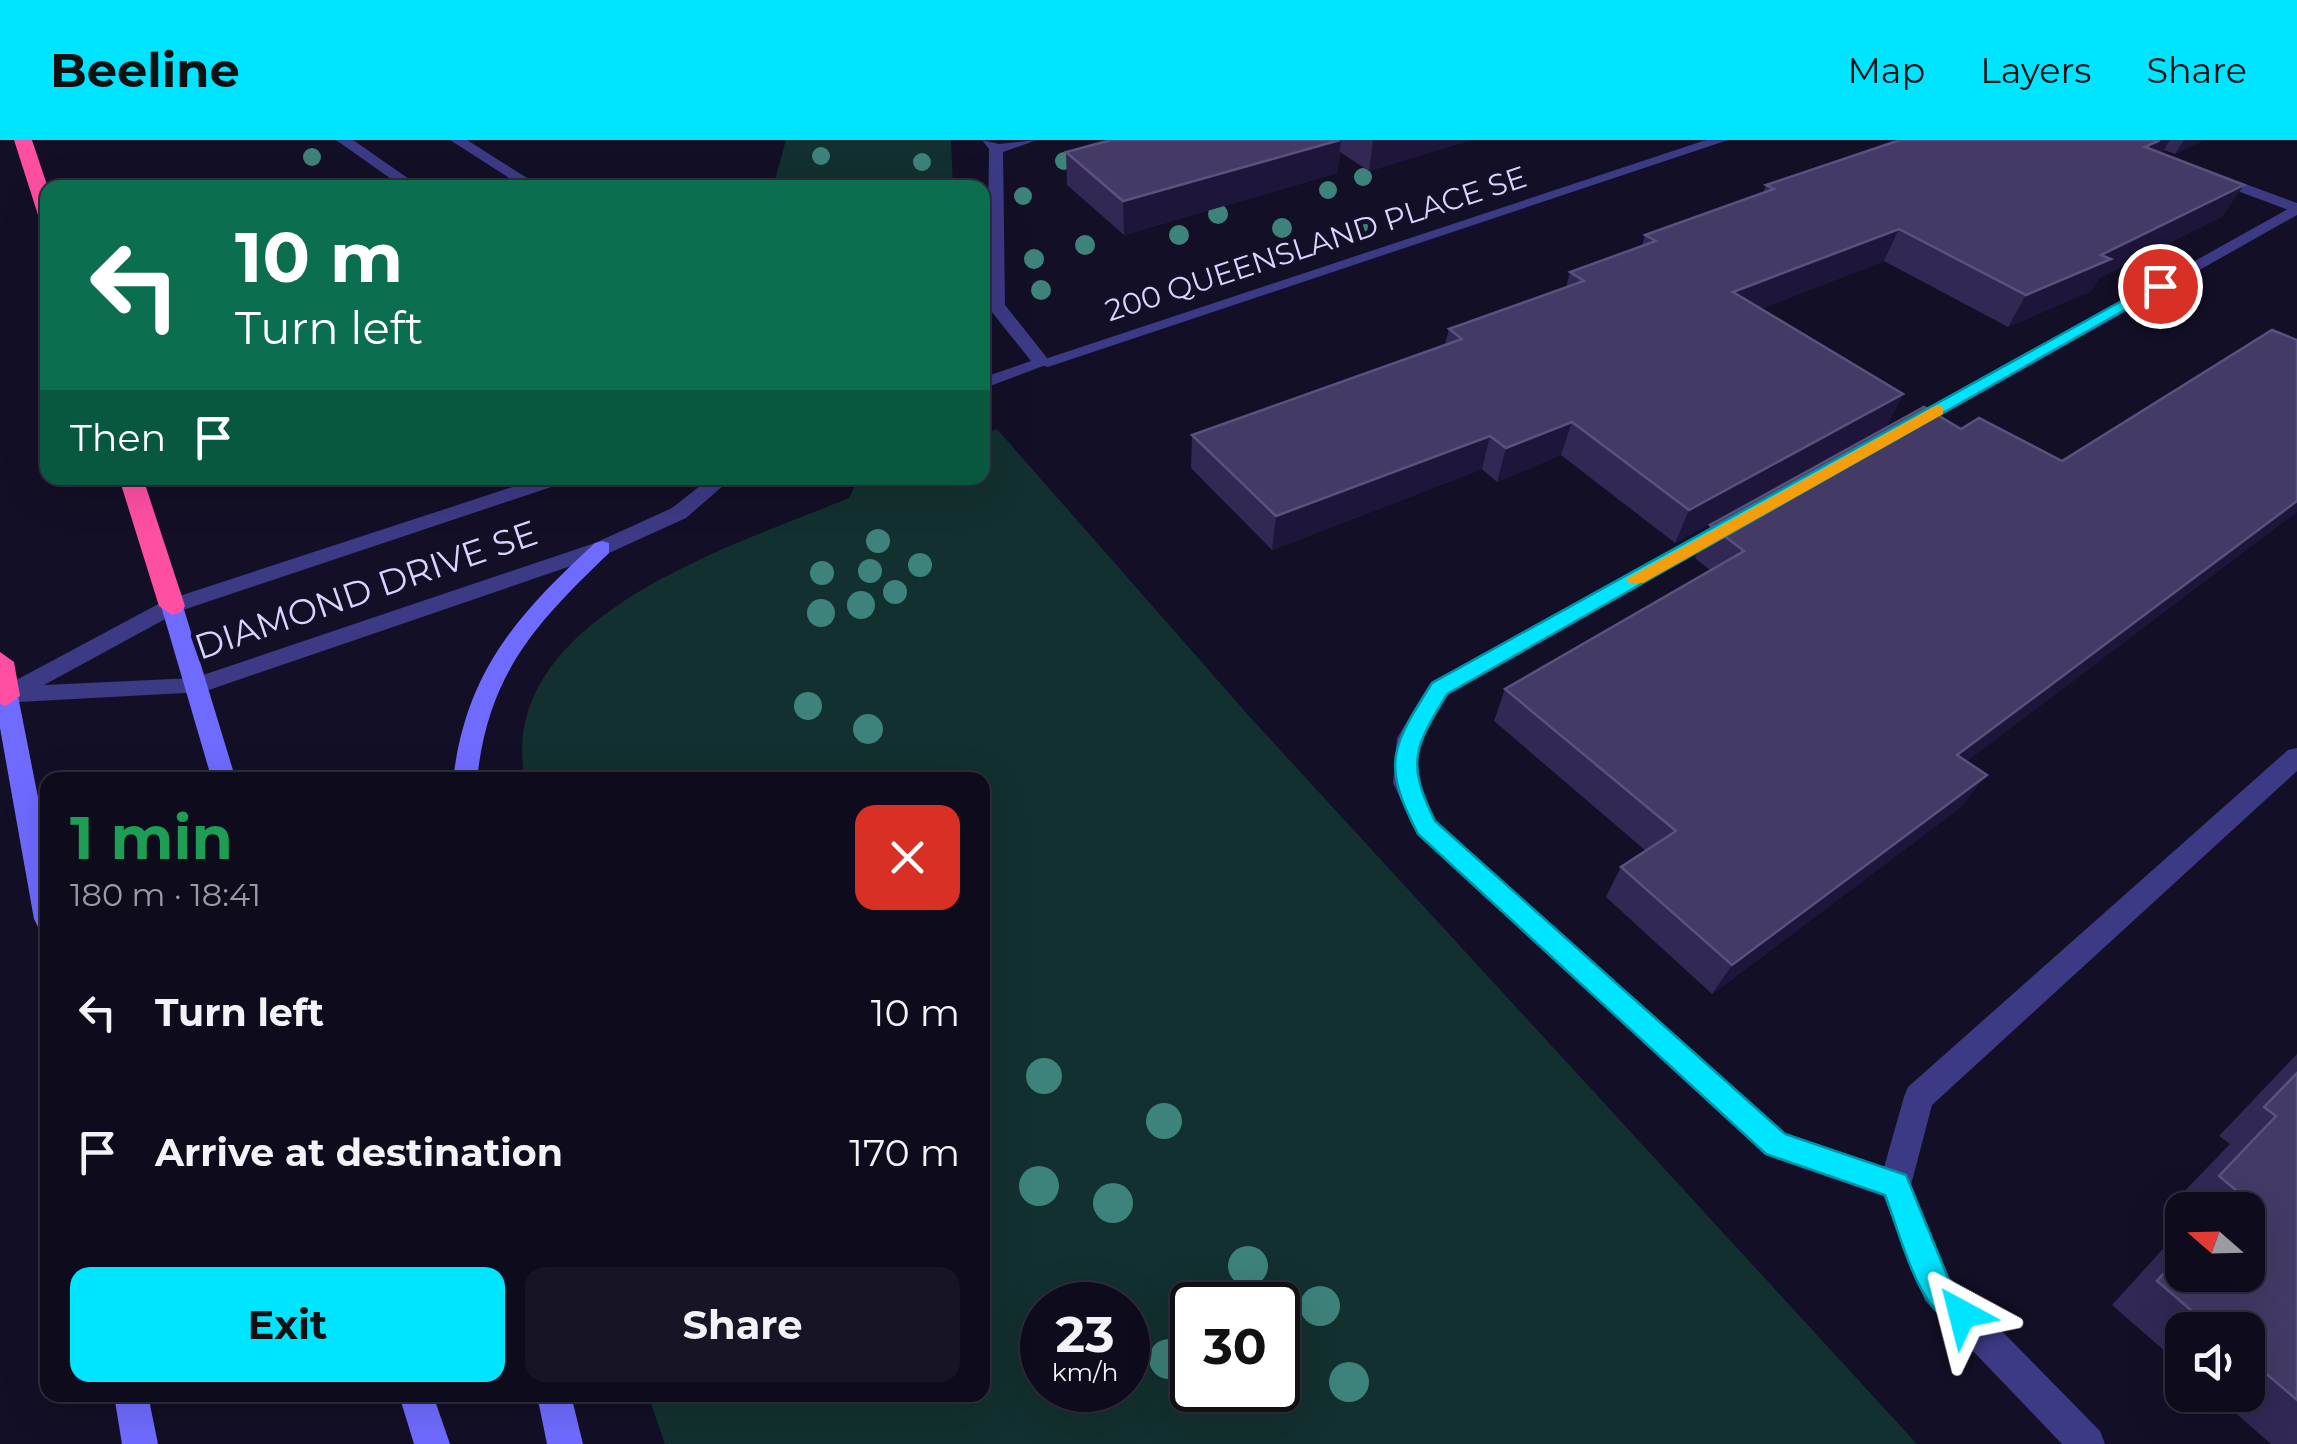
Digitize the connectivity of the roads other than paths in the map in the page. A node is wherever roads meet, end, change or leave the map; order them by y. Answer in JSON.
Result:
{"nodes":[{"id":1,"x":23,"y":140,"type":"edge"},
{"id":2,"x":344,"y":140,"type":"edge"},
{"id":3,"x":457,"y":140,"type":"edge"},
{"id":4,"x":1030,"y":140,"type":"edge"},
{"id":5,"x":1721,"y":140,"type":"edge"},
{"id":6,"x":992,"y":144,"type":"edge"},
{"id":7,"x":2205,"y":174,"type":"edge"},
{"id":8,"x":403,"y":180,"type":"edge"},
{"id":9,"x":523,"y":180,"type":"edge"},
{"id":10,"x":40,"y":193,"type":"edge"},
{"id":11,"x":2297,"y":209,"type":"edge"},
{"id":12,"x":1042,"y":362,"type":"junction"},
{"id":13,"x":990,"y":381,"type":"edge"},
{"id":14,"x":1885,"y":439,"type":"edge"},
{"id":15,"x":133,"y":485,"type":"edge"},
{"id":16,"x":537,"y":485,"type":"edge"},
{"id":17,"x":714,"y":485,"type":"edge"},
{"id":18,"x":1748,"y":516,"type":"edge"},
{"id":19,"x":602,"y":548,"type":"junction"},
{"id":20,"x":172,"y":606,"type":"junction"},
{"id":21,"x":0,"y":662,"type":"edge"},
{"id":22,"x":195,"y":686,"type":"junction"},
{"id":23,"x":3,"y":697,"type":"edge"},
{"id":24,"x":2297,"y":757,"type":"edge"},
{"id":25,"x":222,"y":772,"type":"edge"},
{"id":26,"x":467,"y":772,"type":"edge"},
{"id":27,"x":40,"y":880,"type":"edge"},
{"id":28,"x":1896,"y":1185,"type":"junction"},
{"id":29,"x":132,"y":1402,"type":"edge"},
{"id":30,"x":418,"y":1402,"type":"edge"},
{"id":31,"x":556,"y":1402,"type":"edge"},
{"id":32,"x":140,"y":1444,"type":"edge"},
{"id":33,"x":432,"y":1444,"type":"edge"},
{"id":34,"x":565,"y":1444,"type":"edge"},
{"id":35,"x":2087,"y":1444,"type":"edge"}],
"edges":[{"from":1,"to":10,"type":"highway"},
{"from":2,"to":8,"type":"street"},
{"from":3,"to":9,"type":"street"},
{"from":4,"to":6,"type":"street"},
{"from":5,"to":12,"type":"street","name":"200 QUEENSLAND PLACE SE"},
{"from":6,"to":12,"type":"street"},
{"from":7,"to":11,"type":"street"},
{"from":11,"to":14,"type":"street"},
{"from":12,"to":13,"type":"street","name":"200 QUEENSLAND PLACE SE"},
{"from":15,"to":20,"type":"highway"},
{"from":16,"to":20,"type":"street","name":"DIAMOND DRIVE SE"},
{"from":17,"to":19,"type":"street","name":"DIAMOND DRIVE SE"},
{"from":18,"to":28,"type":"street"},
{"from":19,"to":22,"type":"street","name":"DIAMOND DRIVE SE"},
{"from":19,"to":26,"type":"main road"},
{"from":20,"to":22,"type":"main road"},
{"from":20,"to":23,"type":"street","name":"DIAMOND DRIVE SE"},
{"from":21,"to":23,"type":"highway"},
{"from":22,"to":23,"type":"street","name":"DIAMOND DRIVE SE"},
{"from":22,"to":25,"type":"main road"},
{"from":23,"to":27,"type":"main road"},
{"from":24,"to":28,"type":"street"},
{"from":28,"to":35,"type":"street"},
{"from":29,"to":32,"type":"main road"},
{"from":30,"to":33,"type":"main road"},
{"from":31,"to":34,"type":"main road"}]}
